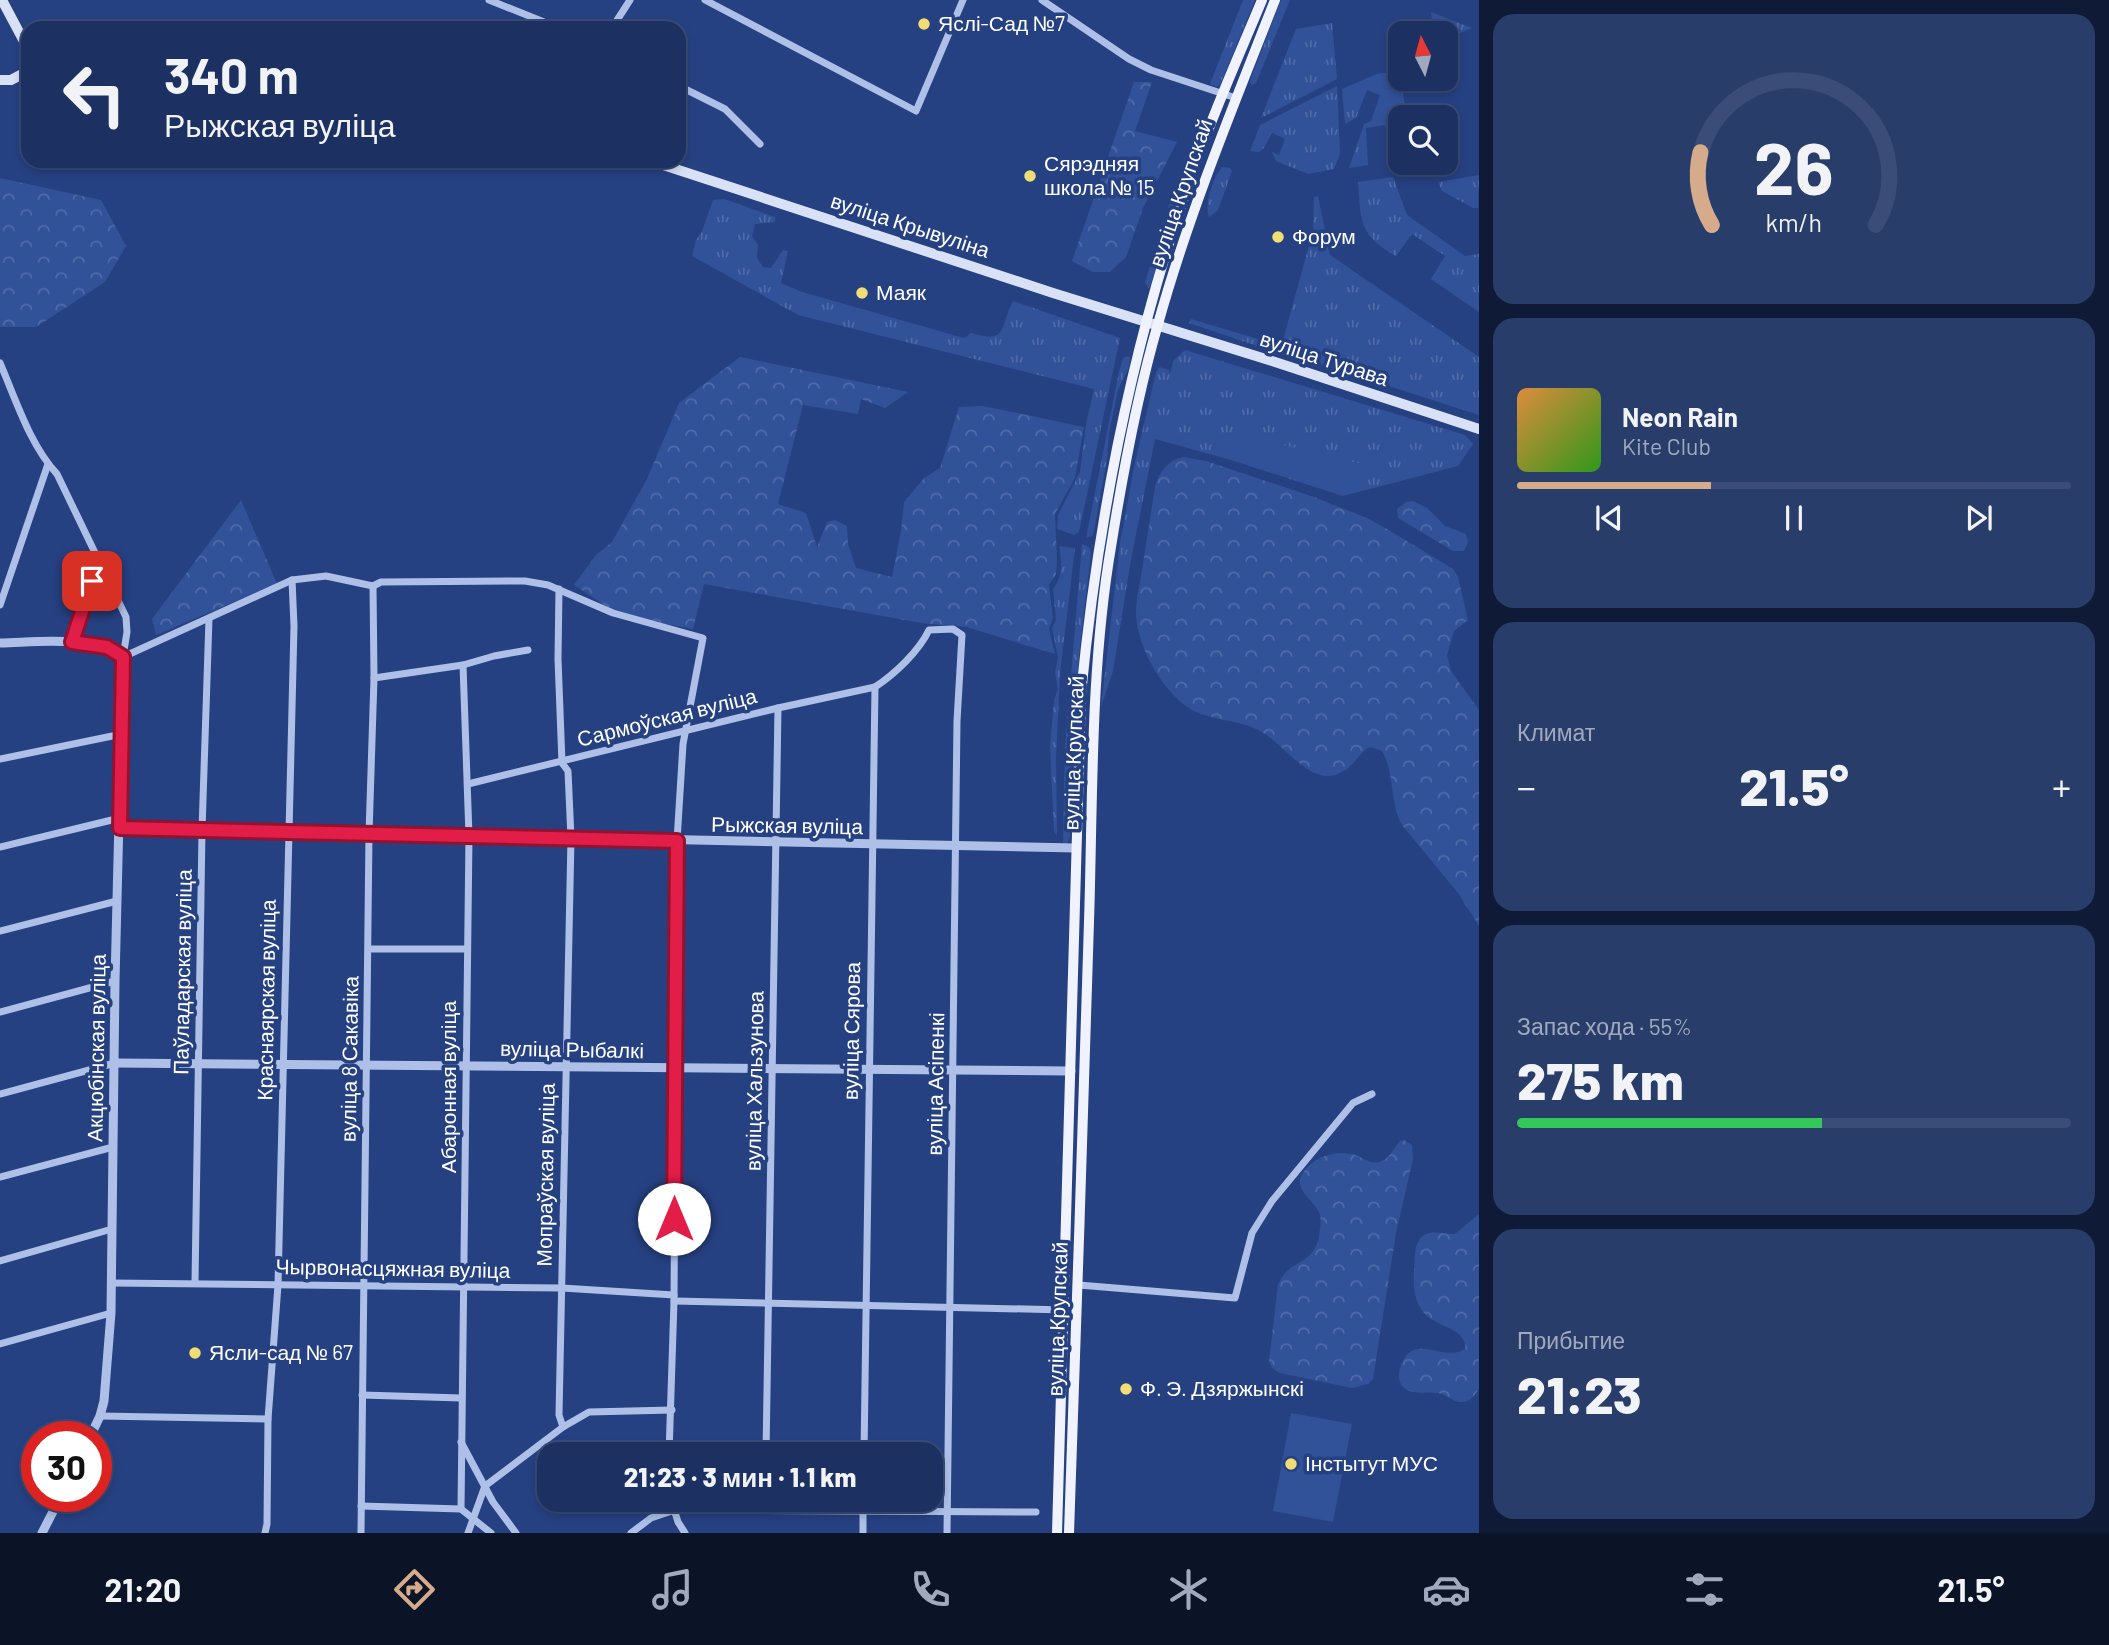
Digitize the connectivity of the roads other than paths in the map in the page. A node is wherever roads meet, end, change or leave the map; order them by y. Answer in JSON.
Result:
{"nodes":[{"id":1,"x":2,"y":0,"type":"edge"},
{"id":2,"x":489,"y":0,"type":"edge"},
{"id":3,"x":630,"y":0,"type":"edge"},
{"id":4,"x":705,"y":0,"type":"edge"},
{"id":5,"x":963,"y":0,"type":"edge"},
{"id":6,"x":1042,"y":0,"type":"edge"},
{"id":7,"x":1262,"y":0,"type":"edge"},
{"id":8,"x":1275,"y":0,"type":"edge"},
{"id":9,"x":542,"y":21,"type":"edge"},
{"id":10,"x":616,"y":21,"type":"edge"},
{"id":11,"x":21,"y":36,"type":"edge"},
{"id":12,"x":21,"y":75,"type":"edge"},
{"id":13,"x":0,"y":80,"type":"edge"},
{"id":14,"x":686,"y":90,"type":"edge"},
{"id":15,"x":1223,"y":94,"type":"junction"},
{"id":16,"x":1236,"y":98,"type":"junction"},
{"id":17,"x":760,"y":144,"type":"dead end"},
{"id":18,"x":672,"y":168,"type":"edge"},
{"id":19,"x":1145,"y":323,"type":"junction"},
{"id":20,"x":1157,"y":327,"type":"junction"},
{"id":21,"x":0,"y":363,"type":"edge"},
{"id":22,"x":1479,"y":429,"type":"edge"},
{"id":23,"x":48,"y":464,"type":"junction"},
{"id":24,"x":99,"y":561,"type":"junction"},
{"id":25,"x":292,"y":580,"type":"junction"},
{"id":26,"x":373,"y":586,"type":"junction"},
{"id":27,"x":559,"y":589,"type":"junction"},
{"id":28,"x":0,"y":605,"type":"edge"},
{"id":29,"x":209,"y":619,"type":"junction"},
{"id":30,"x":72,"y":642,"type":"junction"},
{"id":31,"x":0,"y":643,"type":"edge"},
{"id":32,"x":528,"y":650,"type":"dead end"},
{"id":33,"x":123,"y":657,"type":"junction"},
{"id":34,"x":463,"y":665,"type":"junction"},
{"id":35,"x":374,"y":678,"type":"junction"},
{"id":36,"x":875,"y":687,"type":"junction"},
{"id":37,"x":778,"y":708,"type":"junction"},
{"id":38,"x":686,"y":730,"type":"junction"},
{"id":39,"x":121,"y":734,"type":"junction"},
{"id":40,"x":0,"y":759,"type":"edge"},
{"id":41,"x":562,"y":762,"type":"junction"},
{"id":42,"x":468,"y":784,"type":"junction"},
{"id":43,"x":120,"y":823,"type":"junction"},
{"id":44,"x":202,"y":830,"type":"junction"},
{"id":45,"x":288,"y":833,"type":"junction"},
{"id":46,"x":369,"y":835,"type":"junction"},
{"id":47,"x":469,"y":836,"type":"junction"},
{"id":48,"x":572,"y":838,"type":"junction"},
{"id":49,"x":677,"y":841,"type":"junction"},
{"id":50,"x":776,"y":843,"type":"junction"},
{"id":51,"x":872,"y":844,"type":"junction"},
{"id":52,"x":956,"y":846,"type":"junction"},
{"id":53,"x":0,"y":847,"type":"edge"},
{"id":54,"x":1076,"y":848,"type":"junction"},
{"id":55,"x":117,"y":901,"type":"junction"},
{"id":56,"x":0,"y":931,"type":"edge"},
{"id":57,"x":467,"y":949,"type":"junction"},
{"id":58,"x":369,"y":950,"type":"junction"},
{"id":59,"x":115,"y":981,"type":"junction"},
{"id":60,"x":0,"y":1012,"type":"edge"},
{"id":61,"x":115,"y":1063,"type":"junction"},
{"id":62,"x":200,"y":1063,"type":"junction"},
{"id":63,"x":283,"y":1063,"type":"junction"},
{"id":64,"x":367,"y":1065,"type":"junction"},
{"id":65,"x":466,"y":1067,"type":"junction"},
{"id":66,"x":566,"y":1068,"type":"junction"},
{"id":67,"x":675,"y":1069,"type":"junction"},
{"id":68,"x":773,"y":1070,"type":"junction"},
{"id":69,"x":870,"y":1070,"type":"junction"},
{"id":70,"x":954,"y":1071,"type":"junction"},
{"id":71,"x":1071,"y":1071,"type":"junction"},
{"id":72,"x":0,"y":1094,"type":"edge"},
{"id":73,"x":1372,"y":1094,"type":"dead end"},
{"id":74,"x":113,"y":1147,"type":"junction"},
{"id":75,"x":0,"y":1177,"type":"edge"},
{"id":76,"x":112,"y":1229,"type":"junction"},
{"id":77,"x":0,"y":1261,"type":"edge"},
{"id":78,"x":111,"y":1283,"type":"junction"},
{"id":79,"x":195,"y":1283,"type":"junction"},
{"id":80,"x":278,"y":1284,"type":"junction"},
{"id":81,"x":1079,"y":1284,"type":"junction"},
{"id":82,"x":365,"y":1286,"type":"junction"},
{"id":83,"x":465,"y":1288,"type":"junction"},
{"id":84,"x":562,"y":1288,"type":"junction"},
{"id":85,"x":674,"y":1298,"type":"junction"},
{"id":86,"x":768,"y":1304,"type":"junction"},
{"id":87,"x":866,"y":1306,"type":"junction"},
{"id":88,"x":950,"y":1308,"type":"junction"},
{"id":89,"x":1065,"y":1310,"type":"junction"},
{"id":90,"x":111,"y":1313,"type":"junction"},
{"id":91,"x":0,"y":1344,"type":"edge"},
{"id":92,"x":362,"y":1395,"type":"junction"},
{"id":93,"x":461,"y":1398,"type":"junction"},
{"id":94,"x":672,"y":1410,"type":"junction"},
{"id":95,"x":100,"y":1416,"type":"junction"},
{"id":96,"x":268,"y":1419,"type":"junction"},
{"id":97,"x":98,"y":1421,"type":"edge"},
{"id":98,"x":563,"y":1427,"type":"junction"},
{"id":99,"x":461,"y":1441,"type":"junction"},
{"id":100,"x":670,"y":1442,"type":"edge"},
{"id":101,"x":766,"y":1442,"type":"edge"},
{"id":102,"x":864,"y":1442,"type":"edge"},
{"id":103,"x":485,"y":1486,"type":"junction"},
{"id":104,"x":361,"y":1506,"type":"junction"},
{"id":105,"x":461,"y":1509,"type":"junction"},
{"id":106,"x":943,"y":1510,"type":"edge"},
{"id":107,"x":948,"y":1510,"type":"junction"},
{"id":108,"x":53,"y":1512,"type":"edge"},
{"id":109,"x":669,"y":1512,"type":"edge"},
{"id":110,"x":676,"y":1512,"type":"edge"},
{"id":111,"x":863,"y":1512,"type":"edge"},
{"id":112,"x":1036,"y":1512,"type":"dead end"},
{"id":113,"x":474,"y":1519,"type":"junction"},
{"id":114,"x":42,"y":1533,"type":"edge"},
{"id":115,"x":265,"y":1533,"type":"edge"},
{"id":116,"x":360,"y":1533,"type":"edge"},
{"id":117,"x":468,"y":1533,"type":"edge"},
{"id":118,"x":491,"y":1533,"type":"edge"},
{"id":119,"x":516,"y":1533,"type":"edge"},
{"id":120,"x":631,"y":1533,"type":"edge"},
{"id":121,"x":685,"y":1533,"type":"edge"},
{"id":122,"x":863,"y":1533,"type":"edge"},
{"id":123,"x":947,"y":1533,"type":"edge"},
{"id":124,"x":1057,"y":1533,"type":"edge"},
{"id":125,"x":1069,"y":1533,"type":"edge"}],
"edges":[{"from":1,"to":11,"type":"main road"},
{"from":2,"to":9,"type":"street"},
{"from":3,"to":10,"type":"street"},
{"from":4,"to":5,"type":"street"},
{"from":6,"to":15,"type":"street"},
{"from":7,"to":15,"type":"main road","name":"вуліца Крупскай"},
{"from":8,"to":16,"type":"main road","name":"вуліца Крупскай"},
{"from":12,"to":13,"type":"main road"},
{"from":14,"to":17,"type":"street"},
{"from":15,"to":16,"type":"street"},
{"from":15,"to":19,"type":"main road","name":"вуліца Крупскай"},
{"from":16,"to":20,"type":"main road","name":"вуліца Крупскай"},
{"from":18,"to":19,"type":"main road","name":"вуліца Крывуліна"},
{"from":19,"to":20,"type":"main road","name":"вуліца Крывуліна"},
{"from":19,"to":54,"type":"main road","name":"вуліца Крупскай"},
{"from":20,"to":22,"type":"main road","name":"вуліца Турава"},
{"from":20,"to":81,"type":"main road","name":"вуліца Крупскай"},
{"from":21,"to":23,"type":"street"},
{"from":23,"to":24,"type":"street"},
{"from":23,"to":28,"type":"street"},
{"from":24,"to":30,"type":"street"},
{"from":24,"to":33,"type":"street"},
{"from":25,"to":26,"type":"street"},
{"from":25,"to":29,"type":"street"},
{"from":25,"to":45,"type":"street","name":"Краснаярская вуліца"},
{"from":26,"to":27,"type":"street"},
{"from":26,"to":35,"type":"street","name":"вуліца 8 Сакавіка"},
{"from":27,"to":38,"type":"street"},
{"from":27,"to":41,"type":"street","name":"Мопраўская вуліца"},
{"from":29,"to":33,"type":"street"},
{"from":29,"to":44,"type":"street","name":"Паўладарская вуліца"},
{"from":30,"to":31,"type":"street"},
{"from":30,"to":33,"type":"street"},
{"from":32,"to":34,"type":"street"},
{"from":33,"to":39,"type":"street","name":"Акцюбінская вуліца"},
{"from":34,"to":35,"type":"street"},
{"from":34,"to":42,"type":"street","name":"Абаронная вуліца"},
{"from":35,"to":46,"type":"street","name":"вуліца 8 Сакавіка"},
{"from":36,"to":37,"type":"street","name":"Сармоўская вуліца"},
{"from":36,"to":51,"type":"street","name":"вуліца Сярова"},
{"from":36,"to":52,"type":"street","name":"вуліца Асіпенкі"},
{"from":37,"to":38,"type":"street","name":"Сармоўская вуліца"},
{"from":37,"to":50,"type":"street","name":"вуліца Хальзунова"},
{"from":38,"to":41,"type":"street","name":"Сармоўская вуліца"},
{"from":38,"to":49,"type":"street"},
{"from":39,"to":40,"type":"street"},
{"from":39,"to":43,"type":"street","name":"Акцюбінская вуліца"},
{"from":41,"to":42,"type":"street","name":"Сармоўская вуліца"},
{"from":41,"to":48,"type":"street","name":"Мопраўская вуліца"},
{"from":42,"to":47,"type":"street","name":"Абаронная вуліца"},
{"from":43,"to":44,"type":"street","name":"Рыжская вуліца"},
{"from":43,"to":53,"type":"street"},
{"from":43,"to":55,"type":"street","name":"Акцюбінская вуліца"},
{"from":44,"to":45,"type":"street","name":"Рыжская вуліца"},
{"from":44,"to":62,"type":"street","name":"Паўладарская вуліца"},
{"from":45,"to":46,"type":"street","name":"Рыжская вуліца"},
{"from":45,"to":63,"type":"street","name":"Краснаярская вуліца"},
{"from":46,"to":47,"type":"street","name":"Рыжская вуліца"},
{"from":46,"to":58,"type":"street","name":"вуліца 8 Сакавіка"},
{"from":47,"to":48,"type":"street","name":"Рыжская вуліца"},
{"from":47,"to":57,"type":"street","name":"Абаронная вуліца"},
{"from":48,"to":49,"type":"street","name":"Рыжская вуліца"},
{"from":48,"to":66,"type":"street","name":"Мопраўская вуліца"},
{"from":49,"to":50,"type":"street","name":"Рыжская вуліца"},
{"from":49,"to":67,"type":"street"},
{"from":50,"to":51,"type":"street","name":"Рыжская вуліца"},
{"from":50,"to":68,"type":"street","name":"вуліца Хальзунова"},
{"from":51,"to":52,"type":"street","name":"Рыжская вуліца"},
{"from":51,"to":69,"type":"street","name":"вуліца Сярова"},
{"from":52,"to":54,"type":"street","name":"Рыжская вуліца"},
{"from":52,"to":70,"type":"street","name":"вуліца Асіпенкі"},
{"from":54,"to":71,"type":"main road","name":"вуліца Крупскай"},
{"from":55,"to":56,"type":"street"},
{"from":55,"to":59,"type":"street","name":"Акцюбінская вуліца"},
{"from":57,"to":58,"type":"street"},
{"from":57,"to":65,"type":"street","name":"Абаронная вуліца"},
{"from":58,"to":64,"type":"street","name":"вуліца 8 Сакавіка"},
{"from":59,"to":60,"type":"street"},
{"from":59,"to":61,"type":"street","name":"Акцюбінская вуліца"},
{"from":61,"to":62,"type":"street","name":"вуліца Рыбалкі"},
{"from":61,"to":72,"type":"street"},
{"from":61,"to":74,"type":"street","name":"Акцюбінская вуліца"},
{"from":62,"to":63,"type":"street","name":"вуліца Рыбалкі"},
{"from":62,"to":79,"type":"street","name":"Паўладарская вуліца"},
{"from":63,"to":64,"type":"street","name":"вуліца Рыбалкі"},
{"from":63,"to":80,"type":"street","name":"Краснаярская вуліца"},
{"from":64,"to":65,"type":"street","name":"вуліца Рыбалкі"},
{"from":64,"to":82,"type":"street","name":"вуліца 8 Сакавіка"},
{"from":65,"to":66,"type":"street","name":"вуліца Рыбалкі"},
{"from":65,"to":83,"type":"street","name":"Абаронная вуліца"},
{"from":66,"to":67,"type":"street","name":"вуліца Рыбалкі"},
{"from":66,"to":84,"type":"street","name":"Мопраўская вуліца"},
{"from":67,"to":68,"type":"street","name":"вуліца Рыбалкі"},
{"from":67,"to":85,"type":"street"},
{"from":68,"to":69,"type":"street","name":"вуліца Рыбалкі"},
{"from":68,"to":86,"type":"street","name":"вуліца Хальзунова"},
{"from":69,"to":70,"type":"street","name":"вуліца Рыбалкі"},
{"from":69,"to":87,"type":"street","name":"вуліца Сярова"},
{"from":70,"to":71,"type":"street","name":"вуліца Рыбалкі"},
{"from":70,"to":88,"type":"street","name":"вуліца Асіпенкі"},
{"from":71,"to":89,"type":"main road","name":"вуліца Крупскай"},
{"from":73,"to":81,"type":"street"},
{"from":74,"to":75,"type":"street"},
{"from":74,"to":76,"type":"street","name":"Акцюбінская вуліца"},
{"from":76,"to":77,"type":"street"},
{"from":76,"to":78,"type":"street","name":"Акцюбінская вуліца"},
{"from":78,"to":79,"type":"street","name":"Чырвонасцяжная вуліца"},
{"from":78,"to":90,"type":"street","name":"Акцюбінская вуліца"},
{"from":79,"to":80,"type":"street","name":"Чырвонасцяжная вуліца"},
{"from":80,"to":82,"type":"street","name":"Чырвонасцяжная вуліца"},
{"from":80,"to":96,"type":"street","name":"Краснаярская вуліца"},
{"from":81,"to":125,"type":"main road","name":"вуліца Крупскай"},
{"from":82,"to":83,"type":"street","name":"Чырвонасцяжная вуліца"},
{"from":82,"to":92,"type":"street","name":"вуліца 8 Сакавіка"},
{"from":83,"to":84,"type":"street","name":"Чырвонасцяжная вуліца"},
{"from":83,"to":93,"type":"street","name":"Абаронная вуліца"},
{"from":84,"to":85,"type":"street","name":"Чырвонасцяжная вуліца"},
{"from":84,"to":98,"type":"street","name":"Мопраўская вуліца"},
{"from":85,"to":86,"type":"street","name":"Чырвонасцяжная вуліца"},
{"from":85,"to":94,"type":"street"},
{"from":86,"to":87,"type":"street","name":"Чырвонасцяжная вуліца"},
{"from":86,"to":101,"type":"street","name":"вуліца Хальзунова"},
{"from":87,"to":88,"type":"street","name":"Чырвонасцяжная вуліца"},
{"from":87,"to":102,"type":"street","name":"вуліца Сярова"},
{"from":88,"to":89,"type":"street","name":"Чырвонасцяжная вуліца"},
{"from":88,"to":107,"type":"street","name":"вуліца Асіпенкі"},
{"from":89,"to":124,"type":"main road","name":"вуліца Крупскай"},
{"from":90,"to":91,"type":"street"},
{"from":90,"to":95,"type":"street","name":"Акцюбінская вуліца"},
{"from":92,"to":93,"type":"street"},
{"from":92,"to":104,"type":"street","name":"вуліца 8 Сакавіка"},
{"from":93,"to":99,"type":"street","name":"Абаронная вуліца"},
{"from":94,"to":98,"type":"street"},
{"from":94,"to":100,"type":"street"},
{"from":95,"to":96,"type":"street"},
{"from":95,"to":97,"type":"street","name":"Акцюбінская вуліца"},
{"from":96,"to":115,"type":"street","name":"Краснаярская вуліца"},
{"from":98,"to":103,"type":"street"},
{"from":99,"to":103,"type":"street"},
{"from":99,"to":105,"type":"street","name":"Абаронная вуліца"},
{"from":103,"to":113,"type":"street"},
{"from":103,"to":119,"type":"street"},
{"from":104,"to":105,"type":"street"},
{"from":104,"to":116,"type":"street","name":"вуліца 8 Сакавіка"},
{"from":105,"to":113,"type":"street"},
{"from":106,"to":107,"type":"street"},
{"from":107,"to":112,"type":"street"},
{"from":107,"to":123,"type":"street","name":"вуліца Асіпенкі"},
{"from":108,"to":114,"type":"street"},
{"from":109,"to":120,"type":"street"},
{"from":110,"to":121,"type":"street"},
{"from":111,"to":122,"type":"street"},
{"from":113,"to":117,"type":"street"},
{"from":113,"to":118,"type":"street"}]}
